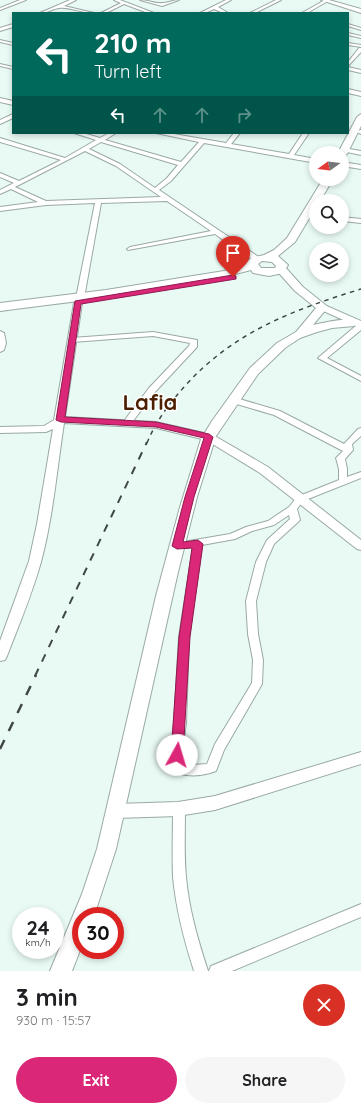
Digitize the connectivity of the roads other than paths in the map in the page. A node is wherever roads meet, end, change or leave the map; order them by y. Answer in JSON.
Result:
{"nodes":[{"id":1,"x":24,"y":0,"type":"edge"},
{"id":2,"x":74,"y":0,"type":"edge"},
{"id":3,"x":116,"y":0,"type":"edge"},
{"id":4,"x":142,"y":0,"type":"edge"},
{"id":5,"x":177,"y":0,"type":"edge"},
{"id":6,"x":229,"y":0,"type":"edge"},
{"id":7,"x":279,"y":0,"type":"edge"},
{"id":8,"x":325,"y":0,"type":"edge"},
{"id":9,"x":124,"y":2,"type":"edge"},
{"id":10,"x":59,"y":6,"type":"junction"},
{"id":11,"x":214,"y":7,"type":"junction"},
{"id":12,"x":0,"y":9,"type":"edge"},
{"id":13,"x":361,"y":11,"type":"edge"},
{"id":14,"x":44,"y":12,"type":"edge"},
{"id":15,"x":87,"y":12,"type":"edge"},
{"id":16,"x":105,"y":12,"type":"edge"},
{"id":17,"x":149,"y":12,"type":"edge"},
{"id":18,"x":204,"y":12,"type":"edge"},
{"id":19,"x":224,"y":12,"type":"edge"},
{"id":20,"x":254,"y":12,"type":"edge"},
{"id":21,"x":306,"y":12,"type":"edge"},
{"id":22,"x":12,"y":25,"type":"edge"},
{"id":23,"x":349,"y":26,"type":"edge"},
{"id":24,"x":361,"y":29,"type":"edge"},
{"id":25,"x":0,"y":30,"type":"edge"},
{"id":26,"x":349,"y":34,"type":"edge"},
{"id":27,"x":361,"y":36,"type":"edge"},
{"id":28,"x":0,"y":41,"type":"edge"},
{"id":29,"x":12,"y":44,"type":"edge"},
{"id":30,"x":349,"y":44,"type":"edge"},
{"id":31,"x":361,"y":47,"type":"edge"},
{"id":32,"x":0,"y":65,"type":"edge"},
{"id":33,"x":12,"y":68,"type":"edge"},
{"id":34,"x":349,"y":69,"type":"edge"},
{"id":35,"x":361,"y":72,"type":"edge"},
{"id":36,"x":349,"y":91,"type":"edge"},
{"id":37,"x":361,"y":94,"type":"edge"},
{"id":38,"x":0,"y":100,"type":"edge"},
{"id":39,"x":12,"y":103,"type":"edge"},
{"id":40,"x":0,"y":113,"type":"edge"},
{"id":41,"x":12,"y":116,"type":"edge"},
{"id":42,"x":12,"y":116,"type":"edge"},
{"id":43,"x":361,"y":118,"type":"edge"},
{"id":44,"x":0,"y":122,"type":"edge"},
{"id":45,"x":357,"y":132,"type":"edge"},
{"id":46,"x":81,"y":134,"type":"edge"},
{"id":47,"x":112,"y":134,"type":"edge"},
{"id":48,"x":164,"y":134,"type":"edge"},
{"id":49,"x":236,"y":134,"type":"edge"},
{"id":50,"x":305,"y":134,"type":"edge"},
{"id":51,"x":0,"y":140,"type":"edge"},
{"id":52,"x":103,"y":140,"type":"junction"},
{"id":53,"x":203,"y":141,"type":"junction"},
{"id":54,"x":227,"y":145,"type":"junction"},
{"id":55,"x":349,"y":147,"type":"edge"},
{"id":56,"x":85,"y":149,"type":"junction"},
{"id":57,"x":349,"y":152,"type":"edge"},
{"id":58,"x":361,"y":153,"type":"edge"},
{"id":59,"x":291,"y":156,"type":"junction"},
{"id":60,"x":66,"y":160,"type":"junction"},
{"id":61,"x":309,"y":160,"type":"edge"},
{"id":62,"x":181,"y":164,"type":"junction"},
{"id":63,"x":349,"y":165,"type":"edge"},
{"id":64,"x":361,"y":168,"type":"edge"},
{"id":65,"x":0,"y":175,"type":"edge"},
{"id":66,"x":19,"y":183,"type":"junction"},
{"id":67,"x":324,"y":186,"type":"edge"},
{"id":68,"x":11,"y":187,"type":"junction"},
{"id":69,"x":156,"y":190,"type":"junction"},
{"id":70,"x":0,"y":192,"type":"edge"},
{"id":71,"x":169,"y":199,"type":"junction"},
{"id":72,"x":98,"y":202,"type":"junction"},
{"id":73,"x":46,"y":204,"type":"junction"},
{"id":74,"x":0,"y":209,"type":"edge"},
{"id":75,"x":349,"y":220,"type":"edge"},
{"id":76,"x":361,"y":221,"type":"edge"},
{"id":77,"x":309,"y":224,"type":"edge"},
{"id":78,"x":217,"y":232,"type":"junction"},
{"id":79,"x":130,"y":249,"type":"dead end"},
{"id":80,"x":261,"y":265,"type":"junction"},
{"id":81,"x":282,"y":267,"type":"junction"},
{"id":82,"x":299,"y":289,"type":"junction"},
{"id":83,"x":79,"y":300,"type":"junction"},
{"id":84,"x":0,"y":307,"type":"edge"},
{"id":85,"x":322,"y":307,"type":"junction"},
{"id":86,"x":0,"y":312,"type":"edge"},
{"id":87,"x":359,"y":325,"type":"edge"},
{"id":88,"x":302,"y":332,"type":"junction"},
{"id":89,"x":0,"y":334,"type":"edge"},
{"id":90,"x":72,"y":340,"type":"junction"},
{"id":91,"x":0,"y":350,"type":"edge"},
{"id":92,"x":361,"y":379,"type":"edge"},
{"id":93,"x":233,"y":400,"type":"junction"},
{"id":94,"x":61,"y":420,"type":"junction"},
{"id":95,"x":127,"y":423,"type":"junction"},
{"id":96,"x":0,"y":430,"type":"edge"},
{"id":97,"x":361,"y":431,"type":"edge"},
{"id":98,"x":209,"y":437,"type":"junction"},
{"id":99,"x":349,"y":450,"type":"junction"},
{"id":100,"x":361,"y":475,"type":"edge"},
{"id":101,"x":342,"y":482,"type":"junction"},
{"id":102,"x":300,"y":499,"type":"junction"},
{"id":103,"x":292,"y":509,"type":"junction"},
{"id":104,"x":198,"y":544,"type":"junction"},
{"id":105,"x":177,"y":546,"type":"junction"},
{"id":106,"x":361,"y":546,"type":"edge"},
{"id":107,"x":0,"y":656,"type":"edge"},
{"id":108,"x":361,"y":758,"type":"edge"},
{"id":109,"x":179,"y":809,"type":"junction"},
{"id":110,"x":116,"y":811,"type":"junction"},
{"id":111,"x":88,"y":907,"type":"edge"},
{"id":112,"x":361,"y":910,"type":"edge"},
{"id":113,"x":72,"y":945,"type":"edge"},
{"id":114,"x":61,"y":971,"type":"edge"},
{"id":115,"x":201,"y":971,"type":"edge"},
{"id":116,"x":216,"y":971,"type":"edge"}],
"edges":[{"from":1,"to":12,"type":"street"},
{"from":2,"to":10,"type":"street"},
{"from":3,"to":9,"type":"street"},
{"from":4,"to":5,"type":"street"},
{"from":6,"to":11,"type":"street"},
{"from":7,"to":20,"type":"street"},
{"from":8,"to":13,"type":"street"},
{"from":8,"to":21,"type":"street"},
{"from":9,"to":16,"type":"street"},
{"from":9,"to":17,"type":"street"},
{"from":10,"to":14,"type":"street"},
{"from":10,"to":15,"type":"street"},
{"from":11,"to":18,"type":"street"},
{"from":11,"to":19,"type":"street"},
{"from":22,"to":25,"type":"street"},
{"from":23,"to":24,"type":"street"},
{"from":26,"to":27,"type":"street"},
{"from":28,"to":29,"type":"street"},
{"from":30,"to":31,"type":"street"},
{"from":31,"to":34,"type":"street"},
{"from":32,"to":33,"type":"street"},
{"from":34,"to":35,"type":"street"},
{"from":36,"to":37,"type":"street"},
{"from":38,"to":39,"type":"street"},
{"from":40,"to":41,"type":"street"},
{"from":42,"to":44,"type":"street"},
{"from":43,"to":45,"type":"highway"},
{"from":45,"to":55,"type":"highway"},
{"from":46,"to":52,"type":"street"},
{"from":47,"to":52,"type":"street"},
{"from":48,"to":53,"type":"street"},
{"from":49,"to":54,"type":"street"},
{"from":50,"to":59,"type":"street"},
{"from":51,"to":60,"type":"street"},
{"from":52,"to":56,"type":"street"},
{"from":52,"to":62,"type":"street"},
{"from":53,"to":54,"type":"street"},
{"from":53,"to":62,"type":"street"},
{"from":54,"to":59,"type":"street"},
{"from":56,"to":60,"type":"street"},
{"from":56,"to":69,"type":"street"},
{"from":57,"to":58,"type":"street"},
{"from":59,"to":61,"type":"street"},
{"from":60,"to":66,"type":"street"},
{"from":62,"to":69,"type":"street"},
{"from":63,"to":64,"type":"street"},
{"from":65,"to":66,"type":"street"},
{"from":66,"to":68,"type":"street"},
{"from":67,"to":80,"type":"highway"},
{"from":68,"to":70,"type":"street"},
{"from":68,"to":73,"type":"street"},
{"from":69,"to":71,"type":"street"},
{"from":71,"to":72,"type":"street"},
{"from":71,"to":78,"type":"street"},
{"from":72,"to":73,"type":"street"},
{"from":72,"to":83,"type":"street"},
{"from":73,"to":74,"type":"street"},
{"from":75,"to":76,"type":"street"},
{"from":77,"to":81,"type":"highway"},
{"from":78,"to":79,"type":"street"},
{"from":78,"to":80,"type":"street"},
{"from":80,"to":81,"type":"highway"},
{"from":80,"to":81,"type":"highway"},
{"from":80,"to":82,"type":"main road"},
{"from":80,"to":83,"type":"highway"},
{"from":81,"to":82,"type":"main road"},
{"from":82,"to":85,"type":"main road"},
{"from":83,"to":84,"type":"highway"},
{"from":83,"to":86,"type":"highway"},
{"from":83,"to":90,"type":"street"},
{"from":85,"to":87,"type":"main road"},
{"from":85,"to":88,"type":"main road"},
{"from":87,"to":88,"type":"main road"},
{"from":87,"to":92,"type":"street"},
{"from":88,"to":93,"type":"main road"},
{"from":89,"to":91,"type":"street"},
{"from":90,"to":94,"type":"street"},
{"from":90,"to":95,"type":"street"},
{"from":93,"to":98,"type":"main road"},
{"from":93,"to":99,"type":"street"},
{"from":94,"to":95,"type":"street"},
{"from":94,"to":96,"type":"street"},
{"from":94,"to":107,"type":"street"},
{"from":95,"to":98,"type":"street"},
{"from":97,"to":99,"type":"street"},
{"from":98,"to":102,"type":"street"},
{"from":98,"to":105,"type":"main road"},
{"from":99,"to":101,"type":"street"},
{"from":100,"to":101,"type":"street"},
{"from":101,"to":102,"type":"street"},
{"from":102,"to":103,"type":"street"},
{"from":102,"to":106,"type":"street"},
{"from":103,"to":104,"type":"street"},
{"from":103,"to":104,"type":"street"},
{"from":104,"to":105,"type":"street"},
{"from":105,"to":110,"type":"main road"},
{"from":108,"to":109,"type":"street"},
{"from":109,"to":110,"type":"street"},
{"from":109,"to":115,"type":"street"},
{"from":110,"to":111,"type":"main road"},
{"from":112,"to":116,"type":"street"},
{"from":113,"to":114,"type":"main road"}]}
